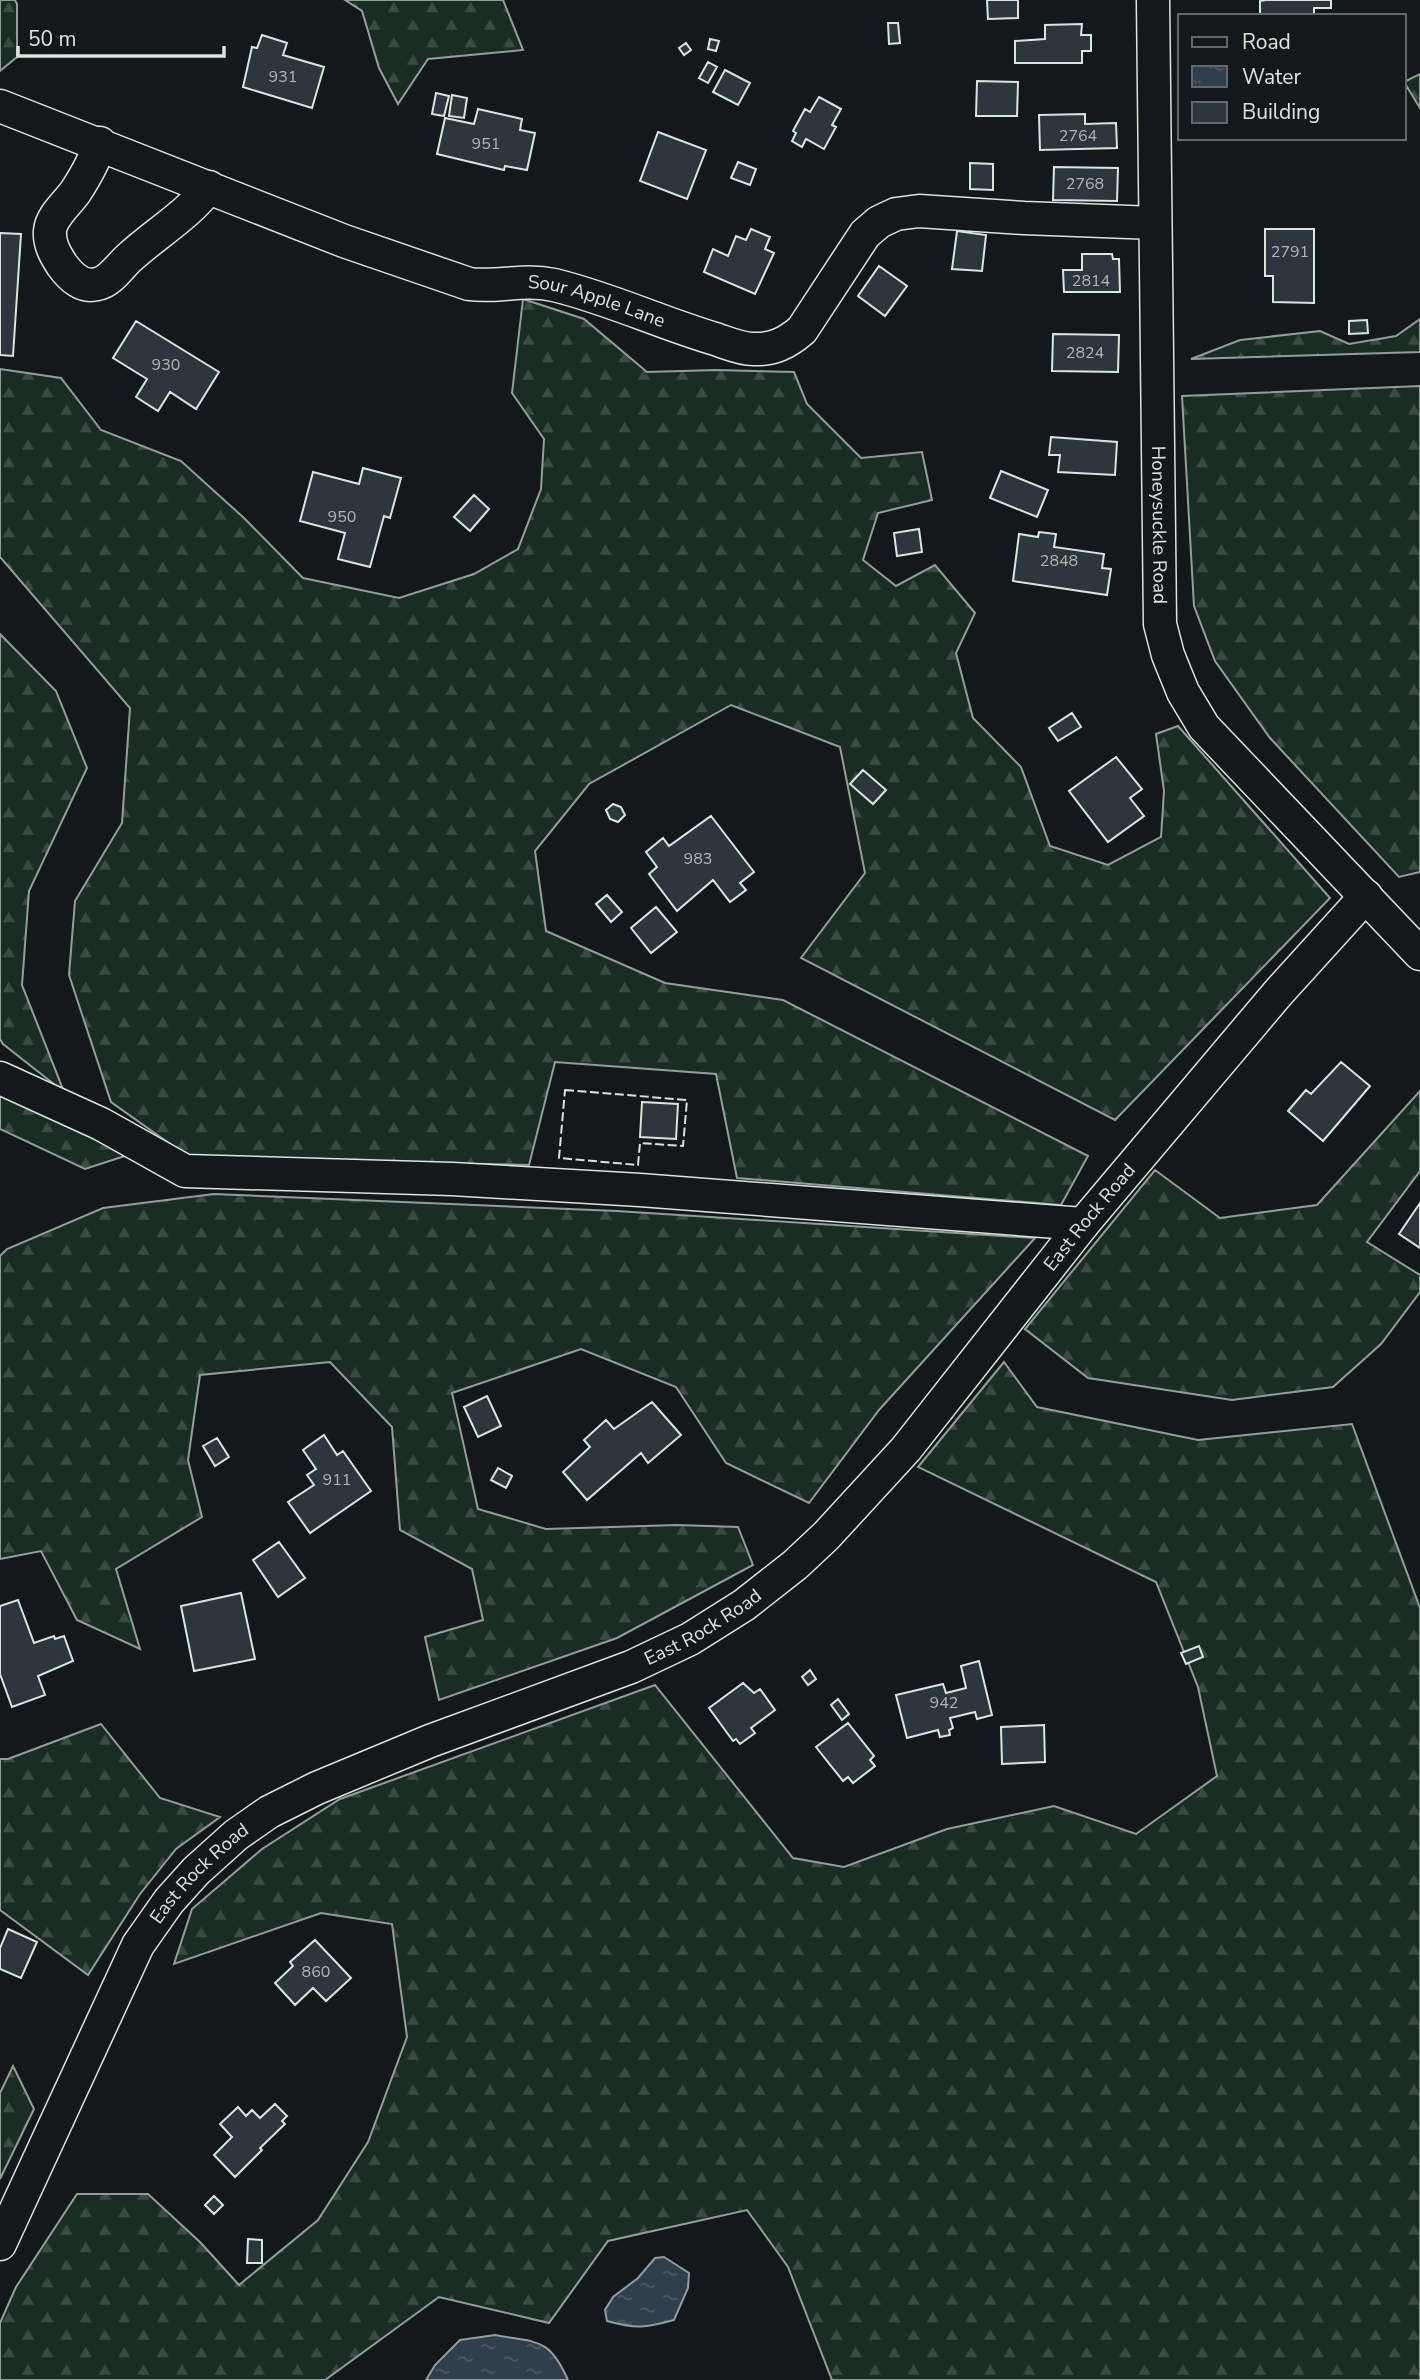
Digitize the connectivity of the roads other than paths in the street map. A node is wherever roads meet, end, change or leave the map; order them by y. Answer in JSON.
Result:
{"nodes":[{"id":1,"x":1153,"y":0,"type":"edge"},
{"id":2,"x":0,"y":106,"type":"edge"},
{"id":3,"x":100,"y":144,"type":"junction"},
{"id":4,"x":209,"y":187,"type":"junction"},
{"id":5,"x":1155,"y":223,"type":"junction"},
{"id":6,"x":1366,"y":896,"type":"junction"},
{"id":7,"x":1420,"y":954,"type":"edge"},
{"id":8,"x":0,"y":1078,"type":"edge"},
{"id":9,"x":1083,"y":1224,"type":"junction"},
{"id":10,"x":0,"y":2244,"type":"edge"}],
"edges":[{"from":1,"to":5,"type":"street","name":"Honeysuckle Road"},
{"from":2,"to":3,"type":"street","name":"Sour Apple Lane"},
{"from":3,"to":4,"type":"street","name":"Sour Apple Lane"},
{"from":3,"to":4,"type":"street"},
{"from":4,"to":5,"type":"street","name":"Sour Apple Lane"},
{"from":5,"to":6,"type":"street","name":"Honeysuckle Road"},
{"from":6,"to":7,"type":"street","name":"Honeysuckle Road"},
{"from":6,"to":9,"type":"street","name":"East Rock Road"},
{"from":8,"to":9,"type":"street"},
{"from":9,"to":10,"type":"street","name":"East Rock Road"}]}
